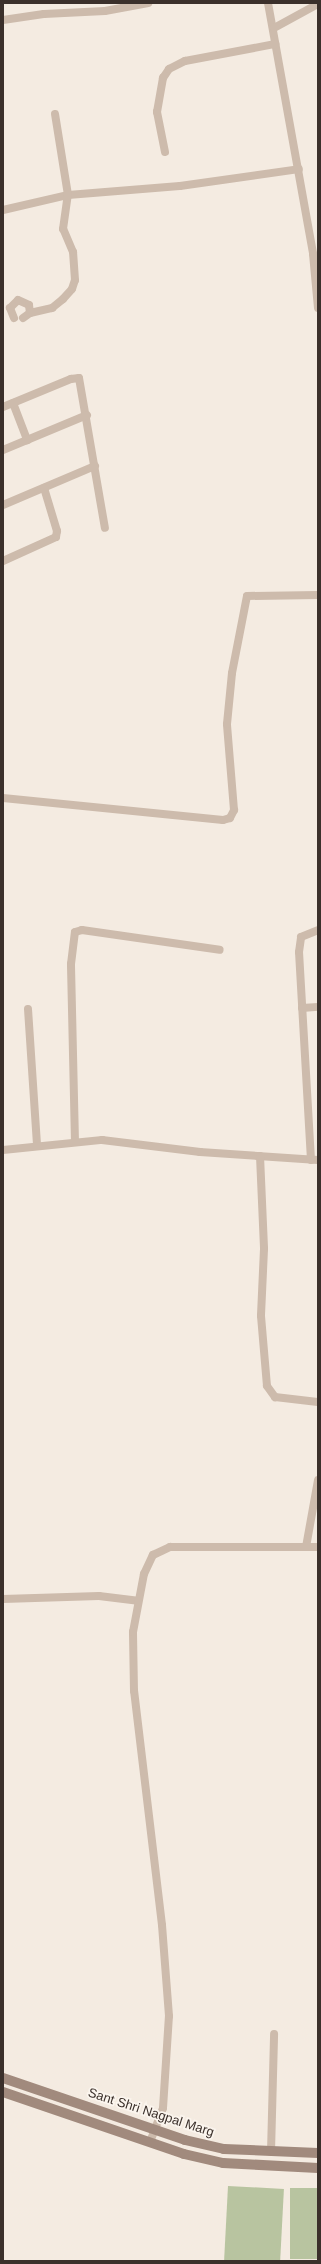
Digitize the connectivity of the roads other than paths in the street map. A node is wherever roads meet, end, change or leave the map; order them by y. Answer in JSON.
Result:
{"nodes":[{"id":1,"x":148,"y":3,"type":"edge"},
{"id":2,"x":268,"y":3,"type":"edge"},
{"id":3,"x":318,"y":4,"type":"edge"},
{"id":4,"x":3,"y":20,"type":"edge"},
{"id":5,"x":274,"y":28,"type":"junction"},
{"id":6,"x":275,"y":44,"type":"junction"},
{"id":7,"x":55,"y":114,"type":"dead end"},
{"id":8,"x":165,"y":152,"type":"dead end"},
{"id":9,"x":299,"y":169,"type":"junction"},
{"id":10,"x":68,"y":196,"type":"junction"},
{"id":11,"x":3,"y":210,"type":"edge"},
{"id":12,"x":318,"y":308,"type":"edge"},
{"id":13,"x":14,"y":318,"type":"dead end"},
{"id":14,"x":13,"y":403,"type":"junction"},
{"id":15,"x":3,"y":407,"type":"edge"},
{"id":16,"x":87,"y":415,"type":"junction"},
{"id":17,"x":27,"y":440,"type":"junction"},
{"id":18,"x":3,"y":450,"type":"edge"},
{"id":19,"x":95,"y":466,"type":"junction"},
{"id":20,"x":44,"y":488,"type":"junction"},
{"id":21,"x":3,"y":505,"type":"edge"},
{"id":22,"x":105,"y":528,"type":"dead end"},
{"id":23,"x":3,"y":561,"type":"edge"},
{"id":24,"x":318,"y":595,"type":"edge"},
{"id":25,"x":3,"y":798,"type":"edge"},
{"id":26,"x":318,"y":930,"type":"edge"},
{"id":27,"x":220,"y":950,"type":"dead end"},
{"id":28,"x":318,"y":1007,"type":"edge"},
{"id":29,"x":302,"y":1008,"type":"junction"},
{"id":30,"x":28,"y":1009,"type":"dead end"},
{"id":31,"x":75,"y":1142,"type":"junction"},
{"id":32,"x":36,"y":1146,"type":"junction"},
{"id":33,"x":3,"y":1150,"type":"edge"},
{"id":34,"x":260,"y":1156,"type":"junction"},
{"id":35,"x":314,"y":1160,"type":"edge"},
{"id":36,"x":318,"y":1402,"type":"edge"},
{"id":37,"x":318,"y":1480,"type":"edge"},
{"id":38,"x":306,"y":1547,"type":"junction"},
{"id":39,"x":318,"y":1547,"type":"edge"},
{"id":40,"x":3,"y":1599,"type":"edge"},
{"id":41,"x":138,"y":1601,"type":"junction"},
{"id":42,"x":274,"y":2034,"type":"dead end"},
{"id":43,"x":3,"y":2078,"type":"edge"},
{"id":44,"x":3,"y":2092,"type":"edge"},
{"id":45,"x":155,"y":2130,"type":"junction"},
{"id":46,"x":150,"y":2142,"type":"junction"},
{"id":47,"x":271,"y":2152,"type":"junction"},
{"id":48,"x":318,"y":2153,"type":"edge"},
{"id":49,"x":318,"y":2168,"type":"edge"}],
"edges":[{"from":1,"to":4,"type":"street"},
{"from":2,"to":5,"type":"street"},
{"from":3,"to":5,"type":"street"},
{"from":5,"to":6,"type":"street"},
{"from":6,"to":8,"type":"street"},
{"from":6,"to":9,"type":"street"},
{"from":7,"to":10,"type":"street"},
{"from":9,"to":10,"type":"street"},
{"from":9,"to":12,"type":"street"},
{"from":10,"to":11,"type":"street"},
{"from":10,"to":13,"type":"street"},
{"from":14,"to":15,"type":"street"},
{"from":14,"to":16,"type":"street"},
{"from":14,"to":17,"type":"street"},
{"from":16,"to":17,"type":"street"},
{"from":16,"to":19,"type":"street"},
{"from":17,"to":18,"type":"street"},
{"from":19,"to":20,"type":"street"},
{"from":19,"to":22,"type":"street"},
{"from":20,"to":21,"type":"street"},
{"from":20,"to":23,"type":"street"},
{"from":24,"to":25,"type":"street"},
{"from":26,"to":29,"type":"street"},
{"from":27,"to":31,"type":"street"},
{"from":28,"to":29,"type":"street"},
{"from":29,"to":35,"type":"street"},
{"from":30,"to":32,"type":"street"},
{"from":31,"to":32,"type":"street"},
{"from":31,"to":34,"type":"street"},
{"from":32,"to":33,"type":"street"},
{"from":34,"to":35,"type":"street"},
{"from":34,"to":36,"type":"street"},
{"from":37,"to":38,"type":"street"},
{"from":38,"to":39,"type":"street"},
{"from":38,"to":41,"type":"street"},
{"from":40,"to":41,"type":"street"},
{"from":41,"to":45,"type":"street"},
{"from":42,"to":47,"type":"street"},
{"from":43,"to":45,"type":"street","name":"Sant Shri Nagpal Marg"},
{"from":44,"to":46,"type":"street","name":"Sant Shri Nagpal Marg"},
{"from":45,"to":46,"type":"street"},
{"from":45,"to":47,"type":"street","name":"Sant Shri Nagpal Marg"},
{"from":46,"to":49,"type":"street","name":"Sant Shri Nagpal Marg"},
{"from":47,"to":48,"type":"street","name":"Sant Shri Nagpal Marg"}]}
